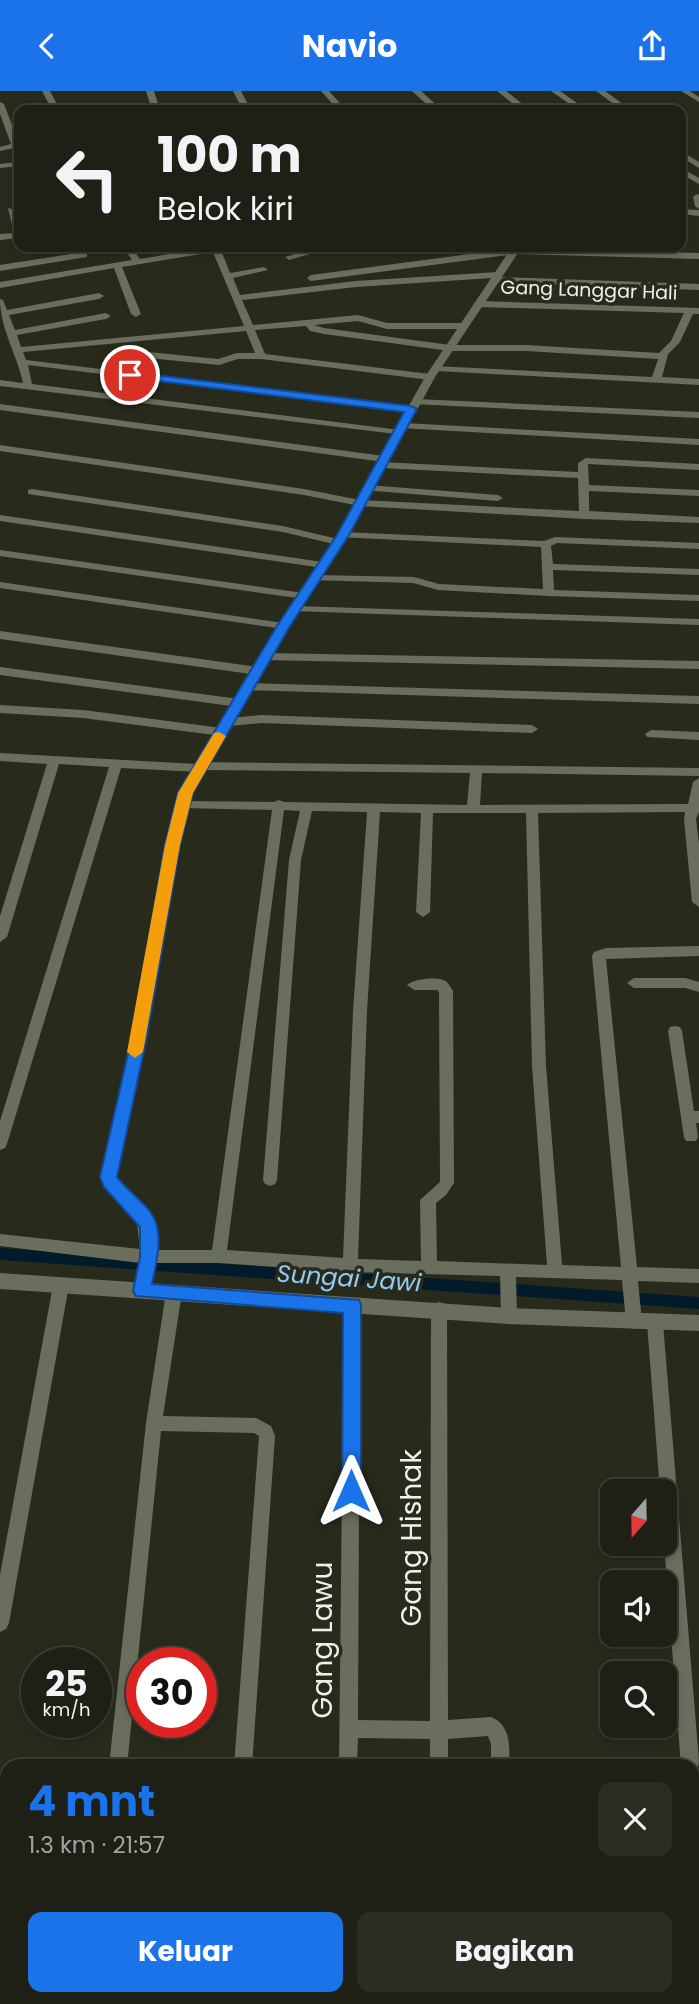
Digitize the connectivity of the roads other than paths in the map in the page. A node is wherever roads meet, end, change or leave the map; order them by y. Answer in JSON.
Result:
{"nodes":[{"id":1,"x":325,"y":91,"type":"edge"},
{"id":2,"x":416,"y":91,"type":"edge"},
{"id":3,"x":501,"y":91,"type":"edge"},
{"id":4,"x":555,"y":91,"type":"edge"},
{"id":5,"x":600,"y":91,"type":"edge"},
{"id":6,"x":685,"y":91,"type":"edge"},
{"id":7,"x":699,"y":100,"type":"edge"},
{"id":8,"x":0,"y":104,"type":"edge"},
{"id":9,"x":338,"y":105,"type":"edge"},
{"id":10,"x":432,"y":105,"type":"edge"},
{"id":11,"x":515,"y":105,"type":"edge"},
{"id":12,"x":576,"y":105,"type":"edge"},
{"id":13,"x":621,"y":105,"type":"edge"},
{"id":14,"x":14,"y":140,"type":"edge"},
{"id":15,"x":686,"y":154,"type":"edge"},
{"id":16,"x":699,"y":166,"type":"edge"},
{"id":17,"x":11,"y":210,"type":"dead end"},
{"id":18,"x":14,"y":219,"type":"edge"},
{"id":19,"x":131,"y":252,"type":"edge"},
{"id":20,"x":192,"y":252,"type":"edge"},
{"id":21,"x":221,"y":252,"type":"edge"},
{"id":22,"x":310,"y":252,"type":"edge"},
{"id":23,"x":495,"y":252,"type":"edge"},
{"id":24,"x":514,"y":252,"type":"edge"},
{"id":25,"x":594,"y":252,"type":"edge"},
{"id":26,"x":84,"y":255,"type":"dead end"},
{"id":27,"x":699,"y":256,"type":"edge"},
{"id":28,"x":289,"y":257,"type":"dead end"},
{"id":29,"x":138,"y":262,"type":"junction"},
{"id":30,"x":117,"y":265,"type":"junction"},
{"id":31,"x":0,"y":268,"type":"edge"},
{"id":32,"x":264,"y":270,"type":"dead end"},
{"id":33,"x":228,"y":275,"type":"junction"},
{"id":34,"x":311,"y":278,"type":"dead end"},
{"id":35,"x":497,"y":278,"type":"junction"},
{"id":36,"x":0,"y":285,"type":"edge"},
{"id":37,"x":699,"y":287,"type":"edge"},
{"id":38,"x":99,"y":296,"type":"dead end"},
{"id":39,"x":237,"y":298,"type":"junction"},
{"id":40,"x":0,"y":302,"type":"edge"},
{"id":41,"x":478,"y":304,"type":"junction"},
{"id":42,"x":695,"y":311,"type":"edge"},
{"id":43,"x":4,"y":313,"type":"junction"},
{"id":44,"x":136,"y":314,"type":"dead end"},
{"id":45,"x":106,"y":316,"type":"dead end"},
{"id":46,"x":302,"y":324,"type":"junction"},
{"id":47,"x":463,"y":326,"type":"junction"},
{"id":48,"x":7,"y":328,"type":"edge"},
{"id":49,"x":249,"y":328,"type":"junction"},
{"id":50,"x":450,"y":348,"type":"junction"},
{"id":51,"x":17,"y":350,"type":"junction"},
{"id":52,"x":138,"y":354,"type":"dead end"},
{"id":53,"x":261,"y":356,"type":"junction"},
{"id":54,"x":663,"y":356,"type":"junction"},
{"id":55,"x":23,"y":362,"type":"junction"},
{"id":56,"x":434,"y":372,"type":"junction"},
{"id":57,"x":656,"y":380,"type":"junction"},
{"id":58,"x":699,"y":382,"type":"edge"},
{"id":59,"x":0,"y":383,"type":"edge"},
{"id":60,"x":28,"y":386,"type":"junction"},
{"id":61,"x":414,"y":406,"type":"junction"},
{"id":62,"x":0,"y":407,"type":"edge"},
{"id":63,"x":699,"y":415,"type":"edge"},
{"id":64,"x":402,"y":430,"type":"junction"},
{"id":65,"x":699,"y":442,"type":"edge"},
{"id":66,"x":0,"y":448,"type":"edge"},
{"id":67,"x":383,"y":462,"type":"junction"},
{"id":68,"x":699,"y":467,"type":"edge"},
{"id":69,"x":583,"y":475,"type":"junction"},
{"id":70,"x":367,"y":488,"type":"junction"},
{"id":71,"x":585,"y":488,"type":"junction"},
{"id":72,"x":32,"y":492,"type":"dead end"},
{"id":73,"x":699,"y":493,"type":"edge"},
{"id":74,"x":498,"y":498,"type":"dead end"},
{"id":75,"x":360,"y":503,"type":"junction"},
{"id":76,"x":584,"y":516,"type":"junction"},
{"id":77,"x":0,"y":519,"type":"edge"},
{"id":78,"x":699,"y":520,"type":"edge"},
{"id":79,"x":340,"y":539,"type":"junction"},
{"id":80,"x":546,"y":544,"type":"junction"},
{"id":81,"x":699,"y":546,"type":"edge"},
{"id":82,"x":0,"y":553,"type":"edge"},
{"id":83,"x":323,"y":565,"type":"junction"},
{"id":84,"x":549,"y":567,"type":"junction"},
{"id":85,"x":699,"y":572,"type":"edge"},
{"id":86,"x":315,"y":578,"type":"junction"},
{"id":87,"x":0,"y":585,"type":"edge"},
{"id":88,"x":550,"y":593,"type":"junction"},
{"id":89,"x":304,"y":596,"type":"junction"},
{"id":90,"x":699,"y":597,"type":"edge"},
{"id":91,"x":296,"y":609,"type":"junction"},
{"id":92,"x":699,"y":622,"type":"edge"},
{"id":93,"x":284,"y":626,"type":"junction"},
{"id":94,"x":0,"y":635,"type":"edge"},
{"id":95,"x":266,"y":657,"type":"junction"},
{"id":96,"x":699,"y":665,"type":"edge"},
{"id":97,"x":0,"y":671,"type":"edge"},
{"id":98,"x":257,"y":671,"type":"junction"},
{"id":99,"x":247,"y":687,"type":"junction"},
{"id":100,"x":699,"y":700,"type":"edge"},
{"id":101,"x":239,"y":703,"type":"junction"},
{"id":102,"x":0,"y":709,"type":"edge"},
{"id":103,"x":225,"y":727,"type":"junction"},
{"id":104,"x":532,"y":729,"type":"dead end"},
{"id":105,"x":651,"y":734,"type":"dead end"},
{"id":106,"x":699,"y":736,"type":"edge"},
{"id":107,"x":0,"y":757,"type":"edge"},
{"id":108,"x":54,"y":761,"type":"junction"},
{"id":109,"x":116,"y":765,"type":"junction"},
{"id":110,"x":200,"y":767,"type":"junction"},
{"id":111,"x":476,"y":771,"type":"junction"},
{"id":112,"x":699,"y":772,"type":"edge"},
{"id":113,"x":699,"y":782,"type":"edge"},
{"id":114,"x":184,"y":804,"type":"junction"},
{"id":115,"x":278,"y":804,"type":"junction"},
{"id":116,"x":307,"y":806,"type":"junction"},
{"id":117,"x":374,"y":808,"type":"junction"},
{"id":118,"x":532,"y":808,"type":"junction"},
{"id":119,"x":695,"y":808,"type":"edge"},
{"id":120,"x":427,"y":809,"type":"junction"},
{"id":121,"x":473,"y":809,"type":"junction"},
{"id":122,"x":699,"y":902,"type":"edge"},
{"id":123,"x":423,"y":912,"type":"dead end"},
{"id":124,"x":0,"y":937,"type":"edge"},
{"id":125,"x":699,"y":951,"type":"edge"},
{"id":126,"x":634,"y":983,"type":"dead end"},
{"id":127,"x":414,"y":985,"type":"dead end"},
{"id":128,"x":699,"y":987,"type":"edge"},
{"id":129,"x":675,"y":1031,"type":"dead end"},
{"id":130,"x":693,"y":1117,"type":"edge"},
{"id":131,"x":691,"y":1137,"type":"dead end"},
{"id":132,"x":0,"y":1144,"type":"edge"},
{"id":133,"x":270,"y":1180,"type":"dead end"},
{"id":134,"x":0,"y":1240,"type":"edge"},
{"id":135,"x":219,"y":1256,"type":"junction"},
{"id":136,"x":148,"y":1258,"type":"junction"},
{"id":137,"x":350,"y":1265,"type":"junction"},
{"id":138,"x":429,"y":1268,"type":"junction"},
{"id":139,"x":555,"y":1272,"type":"junction"},
{"id":140,"x":508,"y":1273,"type":"junction"},
{"id":141,"x":699,"y":1276,"type":"edge"},
{"id":142,"x":0,"y":1281,"type":"edge"},
{"id":143,"x":630,"y":1281,"type":"junction"},
{"id":144,"x":61,"y":1285,"type":"junction"},
{"id":145,"x":143,"y":1286,"type":"junction"},
{"id":146,"x":174,"y":1292,"type":"junction"},
{"id":147,"x":352,"y":1305,"type":"junction"},
{"id":148,"x":439,"y":1309,"type":"junction"},
{"id":149,"x":509,"y":1309,"type":"junction"},
{"id":150,"x":633,"y":1318,"type":"junction"},
{"id":151,"x":654,"y":1323,"type":"junction"},
{"id":152,"x":699,"y":1324,"type":"edge"},
{"id":153,"x":154,"y":1423,"type":"junction"},
{"id":154,"x":0,"y":1623,"type":"edge"},
{"id":155,"x":350,"y":1729,"type":"junction"},
{"id":156,"x":439,"y":1730,"type":"junction"},
{"id":157,"x":119,"y":1759,"type":"edge"},
{"id":158,"x":244,"y":1759,"type":"edge"},
{"id":159,"x":348,"y":1759,"type":"edge"},
{"id":160,"x":439,"y":1759,"type":"edge"},
{"id":161,"x":500,"y":1759,"type":"edge"},
{"id":162,"x":689,"y":1759,"type":"edge"}],
"edges":[{"from":1,"to":9,"type":"street"},
{"from":2,"to":10,"type":"street"},
{"from":3,"to":11,"type":"street"},
{"from":4,"to":12,"type":"street"},
{"from":5,"to":13,"type":"street"},
{"from":6,"to":7,"type":"street"},
{"from":8,"to":14,"type":"street"},
{"from":15,"to":16,"type":"street"},
{"from":17,"to":18,"type":"street"},
{"from":19,"to":29,"type":"street"},
{"from":20,"to":29,"type":"street"},
{"from":21,"to":33,"type":"street"},
{"from":22,"to":28,"type":"street"},
{"from":23,"to":34,"type":"street"},
{"from":24,"to":35,"type":"street"},
{"from":25,"to":27,"type":"street"},
{"from":26,"to":31,"type":"street"},
{"from":29,"to":30,"type":"street"},
{"from":30,"to":36,"type":"street"},
{"from":30,"to":44,"type":"street"},
{"from":32,"to":33,"type":"street"},
{"from":33,"to":39,"type":"street"},
{"from":35,"to":37,"type":"street"},
{"from":35,"to":39,"type":"street"},
{"from":35,"to":41,"type":"street"},
{"from":38,"to":43,"type":"street"},
{"from":39,"to":49,"type":"street"},
{"from":40,"to":43,"type":"street"},
{"from":41,"to":42,"type":"street","name":"Gang Langgar Hali"},
{"from":41,"to":47,"type":"street"},
{"from":42,"to":54,"type":"street"},
{"from":43,"to":48,"type":"street"},
{"from":45,"to":48,"type":"street"},
{"from":46,"to":47,"type":"street"},
{"from":46,"to":49,"type":"street"},
{"from":46,"to":50,"type":"street"},
{"from":47,"to":50,"type":"street"},
{"from":48,"to":51,"type":"street"},
{"from":49,"to":51,"type":"street"},
{"from":49,"to":53,"type":"street"},
{"from":50,"to":54,"type":"street"},
{"from":50,"to":56,"type":"street"},
{"from":51,"to":55,"type":"street"},
{"from":52,"to":53,"type":"street"},
{"from":53,"to":56,"type":"street"},
{"from":54,"to":57,"type":"street"},
{"from":55,"to":60,"type":"street"},
{"from":55,"to":61,"type":"street"},
{"from":56,"to":57,"type":"street"},
{"from":56,"to":61,"type":"street"},
{"from":57,"to":58,"type":"street"},
{"from":59,"to":60,"type":"street"},
{"from":60,"to":64,"type":"street"},
{"from":61,"to":63,"type":"street"},
{"from":61,"to":64,"type":"street"},
{"from":62,"to":67,"type":"street"},
{"from":64,"to":65,"type":"street"},
{"from":64,"to":67,"type":"street"},
{"from":66,"to":75,"type":"street"},
{"from":67,"to":69,"type":"street"},
{"from":67,"to":70,"type":"street"},
{"from":68,"to":69,"type":"street"},
{"from":69,"to":71,"type":"street"},
{"from":70,"to":74,"type":"street"},
{"from":70,"to":75,"type":"street"},
{"from":71,"to":73,"type":"street"},
{"from":71,"to":76,"type":"street"},
{"from":72,"to":79,"type":"street"},
{"from":75,"to":76,"type":"street"},
{"from":75,"to":79,"type":"street"},
{"from":76,"to":78,"type":"street"},
{"from":77,"to":83,"type":"street"},
{"from":79,"to":80,"type":"street"},
{"from":79,"to":83,"type":"street"},
{"from":80,"to":81,"type":"street"},
{"from":80,"to":84,"type":"street"},
{"from":82,"to":89,"type":"street"},
{"from":83,"to":86,"type":"street"},
{"from":84,"to":85,"type":"street"},
{"from":84,"to":88,"type":"street"},
{"from":86,"to":88,"type":"street"},
{"from":86,"to":89,"type":"street"},
{"from":87,"to":93,"type":"street"},
{"from":88,"to":90,"type":"street"},
{"from":89,"to":91,"type":"street"},
{"from":91,"to":92,"type":"street"},
{"from":91,"to":93,"type":"street"},
{"from":93,"to":95,"type":"street"},
{"from":94,"to":98,"type":"street"},
{"from":95,"to":96,"type":"street"},
{"from":95,"to":98,"type":"street"},
{"from":97,"to":101,"type":"street"},
{"from":98,"to":99,"type":"street"},
{"from":99,"to":100,"type":"street"},
{"from":99,"to":101,"type":"street"},
{"from":101,"to":103,"type":"street"},
{"from":102,"to":103,"type":"street"},
{"from":103,"to":104,"type":"street"},
{"from":103,"to":110,"type":"street"},
{"from":105,"to":106,"type":"street"},
{"from":107,"to":108,"type":"street"},
{"from":108,"to":109,"type":"street"},
{"from":108,"to":124,"type":"street"},
{"from":109,"to":110,"type":"street"},
{"from":109,"to":132,"type":"street"},
{"from":110,"to":111,"type":"street"},
{"from":110,"to":114,"type":"street"},
{"from":111,"to":112,"type":"street"},
{"from":111,"to":121,"type":"street"},
{"from":113,"to":119,"type":"street"},
{"from":114,"to":115,"type":"street"},
{"from":114,"to":136,"type":"street"},
{"from":115,"to":116,"type":"street"},
{"from":115,"to":135,"type":"street"},
{"from":116,"to":117,"type":"street"},
{"from":116,"to":133,"type":"street"},
{"from":117,"to":120,"type":"street"},
{"from":117,"to":137,"type":"street"},
{"from":118,"to":119,"type":"street"},
{"from":118,"to":121,"type":"street"},
{"from":118,"to":139,"type":"street"},
{"from":119,"to":122,"type":"street"},
{"from":120,"to":121,"type":"street"},
{"from":120,"to":123,"type":"street"},
{"from":125,"to":143,"type":"street"},
{"from":126,"to":128,"type":"street"},
{"from":127,"to":138,"type":"street"},
{"from":129,"to":130,"type":"street"},
{"from":130,"to":131,"type":"street"},
{"from":134,"to":136,"type":"street"},
{"from":135,"to":136,"type":"street"},
{"from":135,"to":137,"type":"street"},
{"from":136,"to":145,"type":"street"},
{"from":137,"to":138,"type":"street"},
{"from":138,"to":140,"type":"street"},
{"from":139,"to":140,"type":"street"},
{"from":139,"to":143,"type":"street"},
{"from":140,"to":149,"type":"street"},
{"from":141,"to":143,"type":"street"},
{"from":142,"to":144,"type":"street"},
{"from":143,"to":150,"type":"street"},
{"from":144,"to":145,"type":"street"},
{"from":144,"to":154,"type":"street"},
{"from":145,"to":146,"type":"street"},
{"from":146,"to":147,"type":"street"},
{"from":146,"to":153,"type":"street"},
{"from":147,"to":148,"type":"street"},
{"from":147,"to":155,"type":"street","name":"Gang Lawu"},
{"from":148,"to":149,"type":"street"},
{"from":148,"to":156,"type":"street","name":"Gang Hishak"},
{"from":149,"to":150,"type":"street"},
{"from":150,"to":151,"type":"street"},
{"from":151,"to":152,"type":"street"},
{"from":151,"to":162,"type":"street"},
{"from":153,"to":157,"type":"street"},
{"from":153,"to":158,"type":"street"},
{"from":155,"to":156,"type":"street"},
{"from":155,"to":159,"type":"street","name":"Gang Lawu"},
{"from":156,"to":160,"type":"street","name":"Gang Hishak"},
{"from":156,"to":161,"type":"street"}]}
